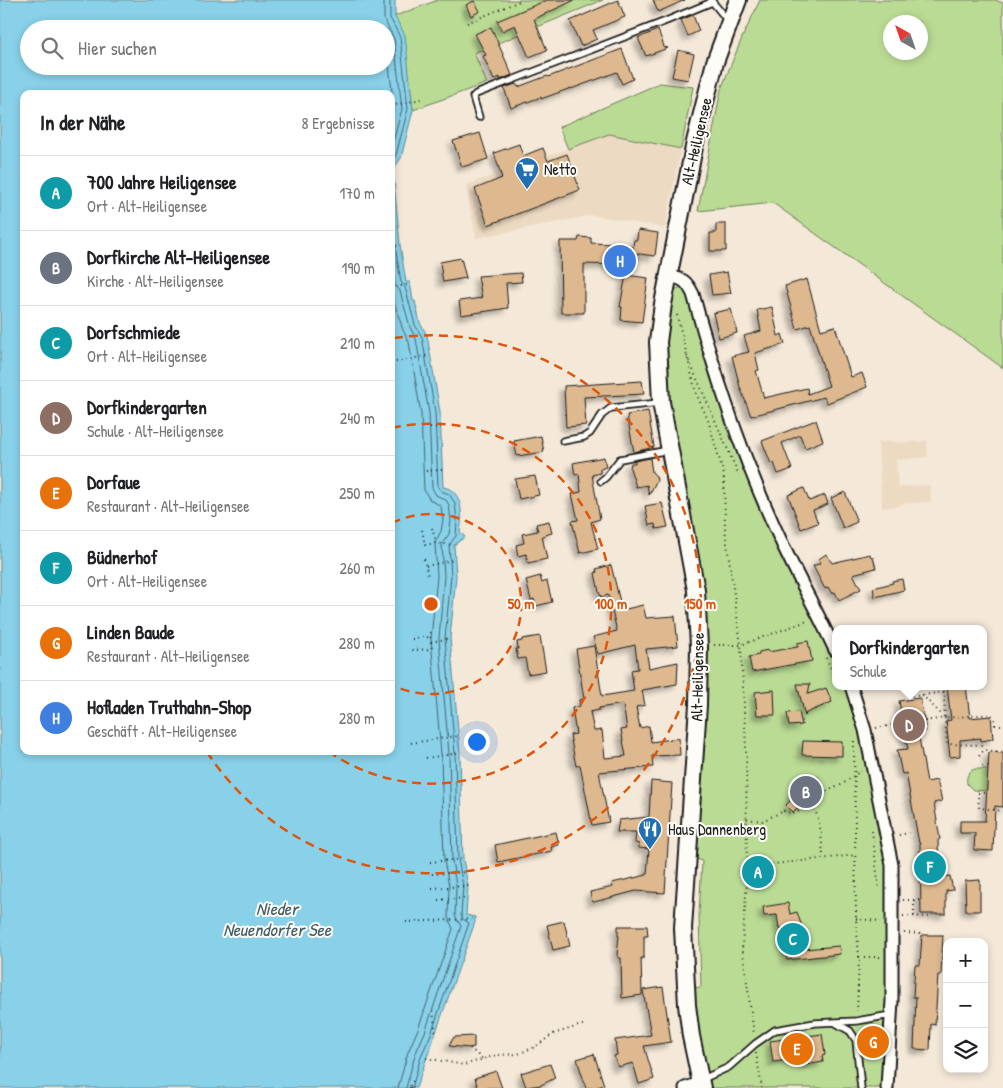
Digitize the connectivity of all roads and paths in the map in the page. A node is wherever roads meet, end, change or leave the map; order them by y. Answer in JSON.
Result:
{"nodes":[{"id":1,"x":522,"y":0,"type":"edge"},
{"id":2,"x":712,"y":1,"type":"edge"},
{"id":3,"x":736,"y":8,"type":"edge"},
{"id":4,"x":467,"y":24,"type":"dead end"},
{"id":5,"x":422,"y":99,"type":"dead end"},
{"id":6,"x":395,"y":105,"type":"edge"},
{"id":7,"x":479,"y":117,"type":"dead end"},
{"id":8,"x":400,"y":245,"type":"dead end"},
{"id":9,"x":395,"y":246,"type":"edge"},
{"id":10,"x":668,"y":276,"type":"junction"},
{"id":11,"x":410,"y":284,"type":"dead end"},
{"id":12,"x":395,"y":287,"type":"edge"},
{"id":13,"x":676,"y":313,"type":"dead end"},
{"id":14,"x":430,"y":355,"type":"dead end"},
{"id":15,"x":395,"y":361,"type":"edge"},
{"id":16,"x":661,"y":402,"type":"junction"},
{"id":17,"x":441,"y":427,"type":"dead end"},
{"id":18,"x":430,"y":428,"type":"dead end"},
{"id":19,"x":563,"y":441,"type":"dead end"},
{"id":20,"x":671,"y":450,"type":"junction"},
{"id":21,"x":442,"y":470,"type":"dead end"},
{"id":22,"x":426,"y":471,"type":"dead end"},
{"id":23,"x":601,"y":481,"type":"dead end"},
{"id":24,"x":432,"y":528,"type":"dead end"},
{"id":25,"x":422,"y":530,"type":"dead end"},
{"id":26,"x":436,"y":543,"type":"junction"},
{"id":27,"x":454,"y":545,"type":"dead end"},
{"id":28,"x":424,"y":558,"type":"dead end"},
{"id":29,"x":454,"y":560,"type":"dead end"},
{"id":30,"x":426,"y":566,"type":"junction"},
{"id":31,"x":428,"y":576,"type":"dead end"},
{"id":32,"x":819,"y":616,"type":"junction"},
{"id":33,"x":430,"y":632,"type":"dead end"},
{"id":34,"x":430,"y":637,"type":"junction"},
{"id":35,"x":450,"y":638,"type":"dead end"},
{"id":36,"x":412,"y":639,"type":"dead end"},
{"id":37,"x":431,"y":642,"type":"junction"},
{"id":38,"x":832,"y":644,"type":"edge"},
{"id":39,"x":741,"y":645,"type":"junction"},
{"id":40,"x":699,"y":646,"type":"junction"},
{"id":41,"x":412,"y":650,"type":"dead end"},
{"id":42,"x":852,"y":690,"type":"edge"},
{"id":43,"x":907,"y":690,"type":"edge"},
{"id":44,"x":944,"y":692,"type":"joint"},
{"id":45,"x":922,"y":695,"type":"junction"},
{"id":46,"x":945,"y":718,"type":"junction"},
{"id":47,"x":925,"y":721,"type":"dead end"},
{"id":48,"x":903,"y":723,"type":"dead end"},
{"id":49,"x":1003,"y":725,"type":"edge"},
{"id":50,"x":865,"y":730,"type":"junction"},
{"id":51,"x":458,"y":736,"type":"dead end"},
{"id":52,"x":411,"y":743,"type":"dead end"},
{"id":53,"x":982,"y":745,"type":"dead end"},
{"id":54,"x":1003,"y":752,"type":"edge"},
{"id":55,"x":460,"y":753,"type":"dead end"},
{"id":56,"x":858,"y":754,"type":"dead end"},
{"id":57,"x":979,"y":756,"type":"dead end"},
{"id":58,"x":426,"y":758,"type":"dead end"},
{"id":59,"x":982,"y":766,"type":"dead end"},
{"id":60,"x":988,"y":766,"type":"dead end"},
{"id":61,"x":861,"y":771,"type":"dead end"},
{"id":62,"x":855,"y":774,"type":"junction"},
{"id":63,"x":978,"y":793,"type":"dead end"},
{"id":64,"x":986,"y":793,"type":"dead end"},
{"id":65,"x":978,"y":797,"type":"dead end"},
{"id":66,"x":811,"y":805,"type":"junction"},
{"id":67,"x":789,"y":808,"type":"dead end"},
{"id":68,"x":784,"y":811,"type":"junction"},
{"id":69,"x":1003,"y":811,"type":"edge"},
{"id":70,"x":746,"y":819,"type":"junction"},
{"id":71,"x":871,"y":823,"type":"dead end"},
{"id":72,"x":909,"y":833,"type":"dead end"},
{"id":73,"x":902,"y":834,"type":"dead end"},
{"id":74,"x":856,"y":855,"type":"junction"},
{"id":75,"x":824,"y":858,"type":"junction"},
{"id":76,"x":463,"y":859,"type":"dead end"},
{"id":77,"x":430,"y":862,"type":"dead end"},
{"id":78,"x":747,"y":867,"type":"junction"},
{"id":79,"x":466,"y":872,"type":"dead end"},
{"id":80,"x":432,"y":874,"type":"dead end"},
{"id":81,"x":468,"y":886,"type":"dead end"},
{"id":82,"x":432,"y":888,"type":"dead end"},
{"id":83,"x":880,"y":892,"type":"dead end"},
{"id":84,"x":467,"y":898,"type":"dead end"},
{"id":85,"x":438,"y":900,"type":"dead end"},
{"id":86,"x":905,"y":900,"type":"dead end"},
{"id":87,"x":914,"y":900,"type":"junction"},
{"id":88,"x":920,"y":900,"type":"dead end"},
{"id":89,"x":905,"y":917,"type":"dead end"},
{"id":90,"x":914,"y":917,"type":"junction"},
{"id":91,"x":933,"y":917,"type":"dead end"},
{"id":92,"x":475,"y":919,"type":"dead end"},
{"id":93,"x":856,"y":919,"type":"junction"},
{"id":94,"x":406,"y":922,"type":"dead end"},
{"id":95,"x":893,"y":923,"type":"junction"},
{"id":96,"x":904,"y":933,"type":"dead end"},
{"id":97,"x":924,"y":934,"type":"dead end"},
{"id":98,"x":859,"y":957,"type":"junction"},
{"id":99,"x":892,"y":957,"type":"junction"},
{"id":100,"x":433,"y":1011,"type":"dead end"},
{"id":101,"x":891,"y":1015,"type":"junction"},
{"id":102,"x":857,"y":1021,"type":"junction"},
{"id":103,"x":836,"y":1023,"type":"junction"},
{"id":104,"x":585,"y":1024,"type":"dead end"},
{"id":105,"x":436,"y":1036,"type":"dead end"},
{"id":106,"x":755,"y":1044,"type":"junction"},
{"id":107,"x":470,"y":1048,"type":"dead end"},
{"id":108,"x":426,"y":1058,"type":"dead end"},
{"id":109,"x":487,"y":1058,"type":"junction"},
{"id":110,"x":413,"y":1081,"type":"dead end"},
{"id":111,"x":701,"y":1084,"type":"edge"},
{"id":112,"x":410,"y":1087,"type":"edge"},
{"id":113,"x":415,"y":1088,"type":"edge"},
{"id":114,"x":686,"y":1088,"type":"edge"},
{"id":115,"x":762,"y":1088,"type":"edge"},
{"id":116,"x":860,"y":1088,"type":"edge"},
{"id":117,"x":888,"y":1088,"type":"edge"}],
"edges":[{"from":1,"to":4,"type":"path"},
{"from":2,"to":3,"type":"lane"},
{"from":2,"to":7,"type":"lane"},
{"from":3,"to":10,"type":"main road","name":"Alt-Heiligensee"},
{"from":5,"to":6,"type":"path"},
{"from":8,"to":9,"type":"path"},
{"from":10,"to":16,"type":"main road","name":"Alt-Heiligensee"},
{"from":10,"to":32,"type":"street"},
{"from":11,"to":12,"type":"path"},
{"from":13,"to":39,"type":"path"},
{"from":14,"to":15,"type":"path"},
{"from":16,"to":19,"type":"lane"},
{"from":16,"to":20,"type":"main road","name":"Alt-Heiligensee"},
{"from":17,"to":18,"type":"path"},
{"from":20,"to":23,"type":"lane"},
{"from":20,"to":40,"type":"main road","name":"Alt-Heiligensee"},
{"from":21,"to":22,"type":"path"},
{"from":24,"to":26,"type":"path"},
{"from":25,"to":26,"type":"path"},
{"from":26,"to":27,"type":"path"},
{"from":28,"to":30,"type":"path"},
{"from":29,"to":30,"type":"path"},
{"from":30,"to":31,"type":"path"},
{"from":32,"to":38,"type":"street"},
{"from":32,"to":39,"type":"path"},
{"from":33,"to":34,"type":"path"},
{"from":34,"to":36,"type":"path"},
{"from":34,"to":37,"type":"path"},
{"from":35,"to":37,"type":"path"},
{"from":37,"to":41,"type":"path"},
{"from":39,"to":40,"type":"path"},
{"from":39,"to":70,"type":"path"},
{"from":40,"to":111,"type":"main road","name":"Alt-Heiligensee"},
{"from":42,"to":50,"type":"street"},
{"from":43,"to":45,"type":"path"},
{"from":44,"to":45,"type":"path"},
{"from":44,"to":46,"type":"path"},
{"from":45,"to":46,"type":"path"},
{"from":46,"to":47,"type":"path"},
{"from":46,"to":49,"type":"path"},
{"from":46,"to":53,"type":"path"},
{"from":48,"to":50,"type":"path"},
{"from":50,"to":95,"type":"street"},
{"from":51,"to":52,"type":"path"},
{"from":54,"to":57,"type":"path"},
{"from":55,"to":58,"type":"path"},
{"from":56,"to":62,"type":"path"},
{"from":59,"to":60,"type":"path"},
{"from":61,"to":62,"type":"path"},
{"from":62,"to":66,"type":"path"},
{"from":62,"to":74,"type":"path"},
{"from":63,"to":64,"type":"path"},
{"from":65,"to":69,"type":"path"},
{"from":66,"to":68,"type":"path"},
{"from":66,"to":75,"type":"path"},
{"from":67,"to":68,"type":"path"},
{"from":68,"to":70,"type":"path"},
{"from":70,"to":78,"type":"path"},
{"from":71,"to":83,"type":"path"},
{"from":72,"to":73,"type":"path"},
{"from":74,"to":75,"type":"path"},
{"from":74,"to":93,"type":"path"},
{"from":75,"to":78,"type":"path"},
{"from":76,"to":77,"type":"path"},
{"from":78,"to":106,"type":"path"},
{"from":79,"to":80,"type":"path"},
{"from":81,"to":82,"type":"path"},
{"from":84,"to":85,"type":"path"},
{"from":86,"to":87,"type":"path"},
{"from":87,"to":88,"type":"path"},
{"from":87,"to":90,"type":"path"},
{"from":89,"to":90,"type":"path"},
{"from":90,"to":91,"type":"path"},
{"from":92,"to":94,"type":"path"},
{"from":93,"to":95,"type":"path"},
{"from":93,"to":98,"type":"path"},
{"from":95,"to":99,"type":"street"},
{"from":96,"to":97,"type":"path"},
{"from":98,"to":99,"type":"path"},
{"from":98,"to":102,"type":"path"},
{"from":99,"to":101,"type":"street"},
{"from":100,"to":105,"type":"path"},
{"from":101,"to":102,"type":"lane"},
{"from":101,"to":117,"type":"street"},
{"from":102,"to":103,"type":"lane"},
{"from":103,"to":106,"type":"lane"},
{"from":103,"to":116,"type":"lane"},
{"from":104,"to":109,"type":"path"},
{"from":106,"to":111,"type":"lane"},
{"from":106,"to":115,"type":"path"},
{"from":107,"to":109,"type":"path"},
{"from":108,"to":109,"type":"path"},
{"from":110,"to":112,"type":"path"},
{"from":111,"to":114,"type":"street"},
{"from":112,"to":113,"type":"path"}]}
